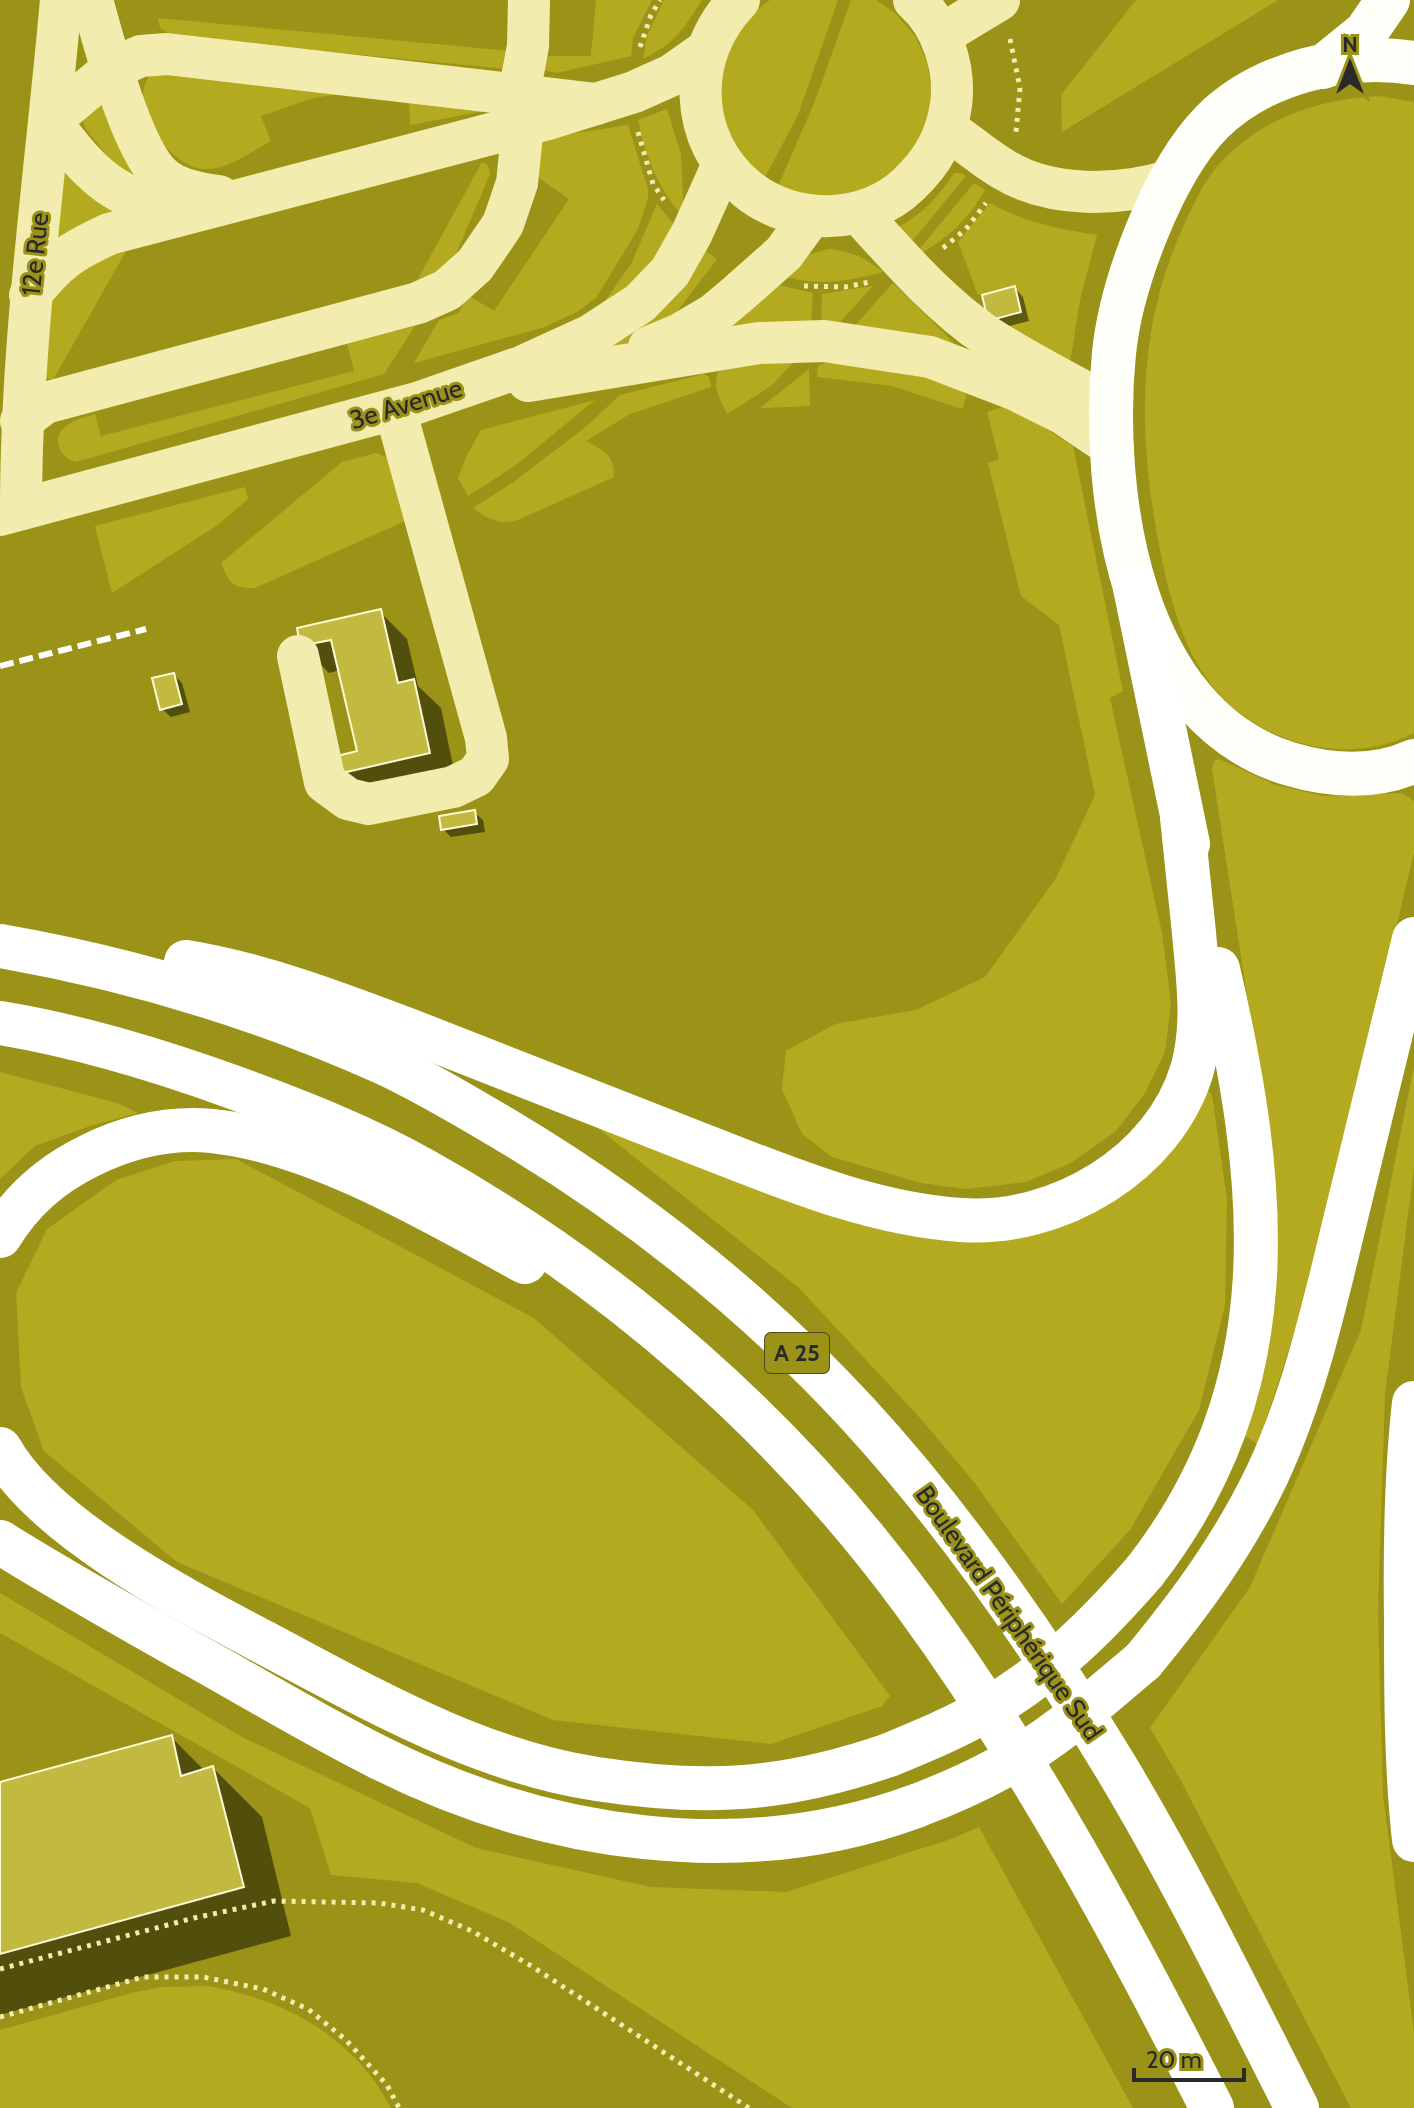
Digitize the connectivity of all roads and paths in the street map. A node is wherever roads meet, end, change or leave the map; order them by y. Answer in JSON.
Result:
{"nodes":[{"id":1,"x":61,"y":0,"type":"edge"},
{"id":2,"x":92,"y":0,"type":"edge"},
{"id":3,"x":121,"y":0,"type":"edge"},
{"id":4,"x":529,"y":0,"type":"edge"},
{"id":5,"x":739,"y":0,"type":"edge"},
{"id":6,"x":914,"y":0,"type":"edge"},
{"id":7,"x":1388,"y":0,"type":"edge"},
{"id":8,"x":997,"y":2,"type":"edge"},
{"id":9,"x":941,"y":35,"type":"junction"},
{"id":10,"x":706,"y":51,"type":"junction"},
{"id":11,"x":1414,"y":63,"type":"edge"},
{"id":12,"x":1323,"y":67,"type":"junction"},
{"id":13,"x":113,"y":68,"type":"junction"},
{"id":14,"x":521,"y":110,"type":"junction"},
{"id":15,"x":50,"y":121,"type":"junction"},
{"id":16,"x":947,"y":129,"type":"junction"},
{"id":17,"x":723,"y":164,"type":"junction"},
{"id":18,"x":1004,"y":170,"type":"junction"},
{"id":19,"x":1172,"y":180,"type":"junction"},
{"id":20,"x":244,"y":198,"type":"junction"},
{"id":21,"x":183,"y":213,"type":"junction"},
{"id":22,"x":859,"y":213,"type":"junction"},
{"id":23,"x":811,"y":216,"type":"junction"},
{"id":24,"x":943,"y":248,"type":"dead end"},
{"id":25,"x":30,"y":295,"type":"junction"},
{"id":26,"x":556,"y":375,"type":"junction"},
{"id":27,"x":406,"y":406,"type":"junction"},
{"id":28,"x":21,"y":421,"type":"junction"},
{"id":29,"x":1112,"y":427,"type":"junction"},
{"id":30,"x":10,"y":512,"type":"edge"},
{"id":31,"x":1135,"y":588,"type":"junction"},
{"id":32,"x":298,"y":656,"type":"dead end"},
{"id":33,"x":1402,"y":767,"type":"edge"},
{"id":34,"x":1182,"y":817,"type":"junction"},
{"id":35,"x":1414,"y":939,"type":"edge"},
{"id":36,"x":0,"y":943,"type":"edge"},
{"id":37,"x":0,"y":1023,"type":"edge"},
{"id":38,"x":0,"y":1236,"type":"edge"},
{"id":39,"x":685,"y":1353,"type":"junction"},
{"id":40,"x":1414,"y":1403,"type":"edge"},
{"id":41,"x":0,"y":1449,"type":"edge"},
{"id":42,"x":0,"y":1542,"type":"edge"},
{"id":43,"x":1414,"y":1840,"type":"edge"},
{"id":44,"x":0,"y":1969,"type":"edge"},
{"id":45,"x":0,"y":2017,"type":"edge"},
{"id":46,"x":399,"y":2108,"type":"edge"},
{"id":47,"x":749,"y":2108,"type":"edge"},
{"id":48,"x":1212,"y":2108,"type":"edge"},
{"id":49,"x":1297,"y":2108,"type":"edge"}],
"edges":[{"from":1,"to":15,"type":"street","name":"12e Rue"},
{"from":2,"to":13,"type":"street"},
{"from":3,"to":13,"type":"street"},
{"from":4,"to":14,"type":"street"},
{"from":5,"to":10,"type":"street"},
{"from":6,"to":9,"type":"street"},
{"from":7,"to":12,"type":"main road"},
{"from":8,"to":9,"type":"street"},
{"from":8,"to":18,"type":"path"},
{"from":9,"to":16,"type":"street"},
{"from":10,"to":14,"type":"street"},
{"from":10,"to":17,"type":"street"},
{"from":11,"to":12,"type":"main road"},
{"from":12,"to":19,"type":"main road"},
{"from":13,"to":14,"type":"street"},
{"from":13,"to":15,"type":"street"},
{"from":13,"to":20,"type":"street"},
{"from":14,"to":20,"type":"street"},
{"from":14,"to":28,"type":"street"},
{"from":15,"to":21,"type":"street"},
{"from":15,"to":25,"type":"street","name":"12e Rue"},
{"from":16,"to":18,"type":"street"},
{"from":16,"to":22,"type":"street"},
{"from":17,"to":23,"type":"street"},
{"from":17,"to":27,"type":"street","name":"3e Avenue"},
{"from":18,"to":19,"type":"street"},
{"from":18,"to":24,"type":"path"},
{"from":19,"to":29,"type":"main road"},
{"from":20,"to":21,"type":"street"},
{"from":21,"to":25,"type":"street"},
{"from":22,"to":23,"type":"street"},
{"from":22,"to":29,"type":"street"},
{"from":23,"to":26,"type":"street"},
{"from":25,"to":28,"type":"street","name":"12e Rue"},
{"from":26,"to":27,"type":"street"},
{"from":26,"to":29,"type":"street"},
{"from":27,"to":30,"type":"street","name":"3e Avenue"},
{"from":27,"to":32,"type":"street"},
{"from":28,"to":30,"type":"street","name":"12e Rue"},
{"from":29,"to":31,"type":"main road"},
{"from":31,"to":33,"type":"main road"},
{"from":31,"to":34,"type":"highway"},
{"from":34,"to":36,"type":"highway"},
{"from":34,"to":41,"type":"highway","bridge":true},
{"from":35,"to":42,"type":"highway","bridge":true},
{"from":36,"to":49,"type":"highway","name":"Boulevard Périphérique Sud","number":"A 25"},
{"from":37,"to":39,"type":"highway","number":"A 25"},
{"from":38,"to":39,"type":"highway"},
{"from":39,"to":48,"type":"highway","number":"A 25"},
{"from":40,"to":43,"type":"highway"},
{"from":44,"to":47,"type":"path"},
{"from":45,"to":46,"type":"path"}]}
